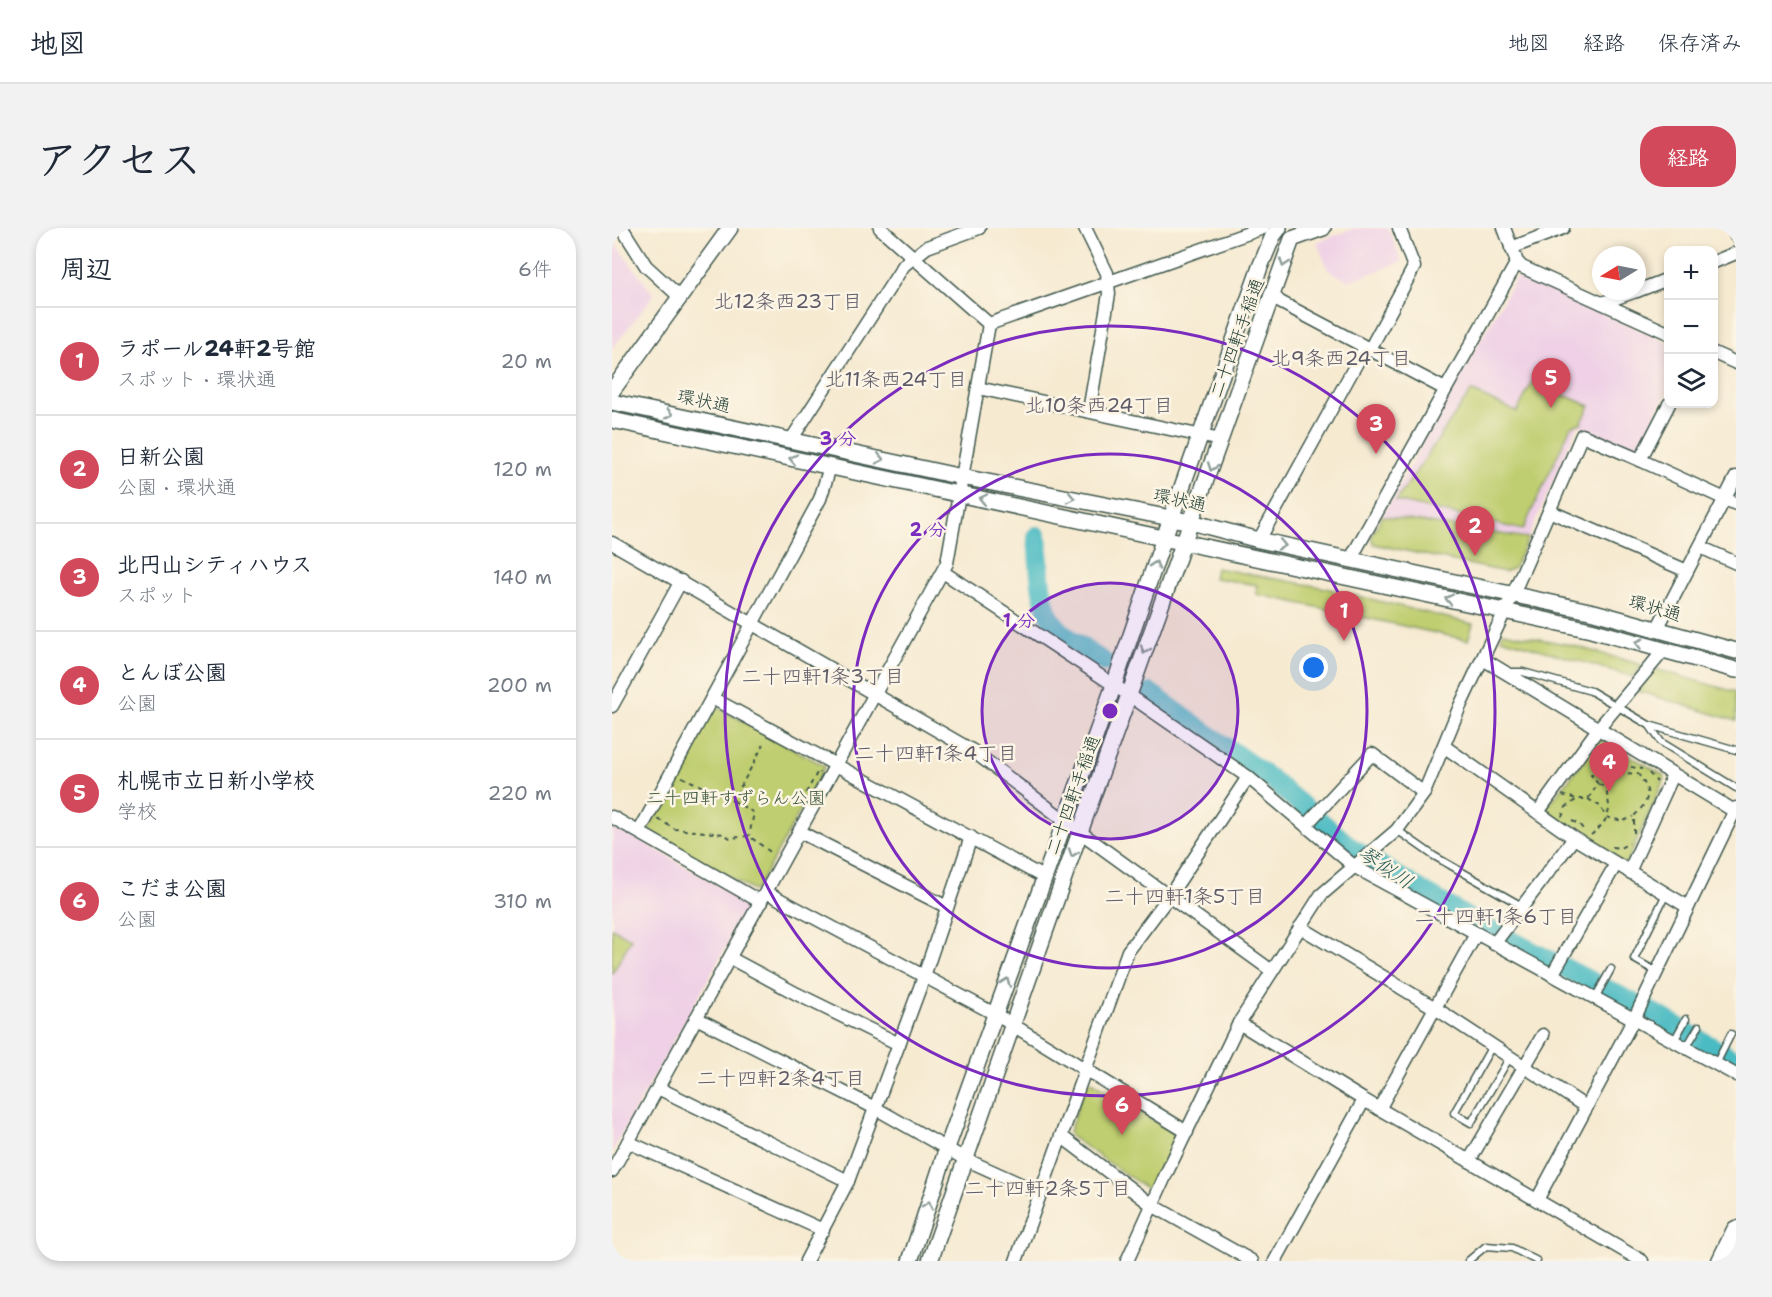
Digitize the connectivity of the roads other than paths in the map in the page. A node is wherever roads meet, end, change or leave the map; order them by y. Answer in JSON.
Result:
{"nodes":[{"id":1,"x":622,"y":228,"type":"edge"},
{"id":2,"x":730,"y":228,"type":"edge"},
{"id":3,"x":880,"y":228,"type":"edge"},
{"id":4,"x":979,"y":228,"type":"edge"},
{"id":5,"x":1085,"y":228,"type":"edge"},
{"id":6,"x":1263,"y":228,"type":"edge"},
{"id":7,"x":1279,"y":228,"type":"edge"},
{"id":8,"x":1323,"y":228,"type":"edge"},
{"id":9,"x":1399,"y":228,"type":"edge"},
{"id":10,"x":1504,"y":228,"type":"edge"},
{"id":11,"x":1563,"y":228,"type":"edge"},
{"id":12,"x":1733,"y":228,"type":"edge"},
{"id":13,"x":1289,"y":234,"type":"edge"},
{"id":14,"x":1736,"y":237,"type":"edge"},
{"id":15,"x":1511,"y":248,"type":"junction"},
{"id":16,"x":1736,"y":253,"type":"edge"},
{"id":17,"x":913,"y":257,"type":"junction"},
{"id":18,"x":1718,"y":260,"type":"edge"},
{"id":19,"x":1517,"y":262,"type":"junction"},
{"id":20,"x":1664,"y":280,"type":"edge"},
{"id":21,"x":1109,"y":283,"type":"junction"},
{"id":22,"x":1646,"y":287,"type":"edge"},
{"id":23,"x":1273,"y":295,"type":"junction"},
{"id":24,"x":680,"y":297,"type":"junction"},
{"id":25,"x":1610,"y":300,"type":"edge"},
{"id":26,"x":1602,"y":303,"type":"junction"},
{"id":27,"x":989,"y":324,"type":"junction"},
{"id":28,"x":1664,"y":331,"type":"edge"},
{"id":29,"x":1367,"y":348,"type":"junction"},
{"id":30,"x":1715,"y":354,"type":"edge"},
{"id":31,"x":1736,"y":363,"type":"edge"},
{"id":32,"x":978,"y":388,"type":"junction"},
{"id":33,"x":1445,"y":388,"type":"junction"},
{"id":34,"x":612,"y":391,"type":"edge"},
{"id":35,"x":612,"y":402,"type":"edge"},
{"id":36,"x":1668,"y":408,"type":"edge"},
{"id":37,"x":1089,"y":411,"type":"junction"},
{"id":38,"x":612,"y":420,"type":"edge"},
{"id":39,"x":1201,"y":435,"type":"junction"},
{"id":40,"x":791,"y":440,"type":"junction"},
{"id":41,"x":1221,"y":440,"type":"junction"},
{"id":42,"x":1640,"y":460,"type":"junction"},
{"id":43,"x":830,"y":467,"type":"junction"},
{"id":44,"x":962,"y":477,"type":"junction"},
{"id":45,"x":1736,"y":477,"type":"edge"},
{"id":46,"x":959,"y":494,"type":"junction"},
{"id":47,"x":1730,"y":501,"type":"edge"},
{"id":48,"x":1549,"y":511,"type":"junction"},
{"id":49,"x":1171,"y":518,"type":"junction"},
{"id":50,"x":1191,"y":522,"type":"junction"},
{"id":51,"x":1164,"y":538,"type":"junction"},
{"id":52,"x":1259,"y":540,"type":"junction"},
{"id":53,"x":1183,"y":542,"type":"junction"},
{"id":54,"x":612,"y":543,"type":"edge"},
{"id":55,"x":1700,"y":547,"type":"junction"},
{"id":56,"x":1350,"y":560,"type":"junction"},
{"id":57,"x":1736,"y":563,"type":"edge"},
{"id":58,"x":1687,"y":571,"type":"junction"},
{"id":59,"x":943,"y":572,"type":"junction"},
{"id":60,"x":681,"y":581,"type":"junction"},
{"id":61,"x":1512,"y":594,"type":"junction"},
{"id":62,"x":1504,"y":611,"type":"junction"},
{"id":63,"x":753,"y":623,"type":"junction"},
{"id":64,"x":1657,"y":629,"type":"junction"},
{"id":65,"x":1664,"y":650,"type":"junction"},
{"id":66,"x":1736,"y":651,"type":"edge"},
{"id":67,"x":1483,"y":659,"type":"junction"},
{"id":68,"x":1736,"y":670,"type":"edge"},
{"id":69,"x":1505,"y":673,"type":"junction"},
{"id":70,"x":1114,"y":685,"type":"junction"},
{"id":71,"x":874,"y":694,"type":"junction"},
{"id":72,"x":1129,"y":695,"type":"junction"},
{"id":73,"x":712,"y":698,"type":"junction"},
{"id":74,"x":612,"y":706,"type":"edge"},
{"id":75,"x":1616,"y":707,"type":"junction"},
{"id":76,"x":1649,"y":725,"type":"junction"},
{"id":77,"x":1598,"y":729,"type":"junction"},
{"id":78,"x":1445,"y":747,"type":"junction"},
{"id":79,"x":1736,"y":750,"type":"edge"},
{"id":80,"x":836,"y":766,"type":"junction"},
{"id":81,"x":1673,"y":776,"type":"junction"},
{"id":82,"x":1248,"y":777,"type":"junction"},
{"id":83,"x":1736,"y":788,"type":"edge"},
{"id":84,"x":1424,"y":793,"type":"junction"},
{"id":85,"x":1735,"y":810,"type":"edge"},
{"id":86,"x":1538,"y":812,"type":"junction"},
{"id":87,"x":612,"y":817,"type":"edge"},
{"id":88,"x":1064,"y":819,"type":"junction"},
{"id":89,"x":1312,"y":819,"type":"junction"},
{"id":90,"x":1397,"y":830,"type":"junction"},
{"id":91,"x":639,"y":832,"type":"junction"},
{"id":92,"x":800,"y":832,"type":"junction"},
{"id":93,"x":1080,"y":832,"type":"junction"},
{"id":94,"x":971,"y":837,"type":"junction"},
{"id":95,"x":1574,"y":838,"type":"junction"},
{"id":96,"x":1616,"y":864,"type":"junction"},
{"id":97,"x":1357,"y":865,"type":"junction"},
{"id":98,"x":1629,"y":872,"type":"junction"},
{"id":99,"x":1045,"y":878,"type":"junction"},
{"id":100,"x":1665,"y":894,"type":"junction"},
{"id":101,"x":1170,"y":895,"type":"junction"},
{"id":102,"x":764,"y":897,"type":"junction"},
{"id":103,"x":947,"y":907,"type":"junction"},
{"id":104,"x":1522,"y":907,"type":"junction"},
{"id":105,"x":1688,"y":907,"type":"junction"},
{"id":106,"x":1300,"y":927,"type":"junction"},
{"id":107,"x":1476,"y":934,"type":"junction"},
{"id":108,"x":1500,"y":937,"type":"junction"},
{"id":109,"x":730,"y":958,"type":"junction"},
{"id":110,"x":1556,"y":968,"type":"junction"},
{"id":111,"x":1611,"y":969,"type":"dead end"},
{"id":112,"x":1272,"y":971,"type":"junction"},
{"id":113,"x":1657,"y":972,"type":"junction"},
{"id":114,"x":924,"y":975,"type":"junction"},
{"id":115,"x":1596,"y":996,"type":"junction"},
{"id":116,"x":1435,"y":1008,"type":"junction"},
{"id":117,"x":995,"y":1014,"type":"junction"},
{"id":118,"x":1635,"y":1016,"type":"junction"},
{"id":119,"x":696,"y":1018,"type":"junction"},
{"id":120,"x":1685,"y":1020,"type":"dead end"},
{"id":121,"x":1239,"y":1023,"type":"junction"},
{"id":122,"x":1012,"y":1025,"type":"junction"},
{"id":123,"x":1697,"y":1028,"type":"dead end"},
{"id":124,"x":1731,"y":1034,"type":"dead end"},
{"id":125,"x":1544,"y":1035,"type":"dead end"},
{"id":126,"x":1675,"y":1038,"type":"junction"},
{"id":127,"x":899,"y":1044,"type":"junction"},
{"id":128,"x":1688,"y":1044,"type":"junction"},
{"id":129,"x":1492,"y":1046,"type":"junction"},
{"id":130,"x":1510,"y":1057,"type":"junction"},
{"id":131,"x":1717,"y":1061,"type":"junction"},
{"id":132,"x":1526,"y":1067,"type":"junction"},
{"id":133,"x":1085,"y":1068,"type":"junction"},
{"id":134,"x":1736,"y":1075,"type":"edge"},
{"id":135,"x":658,"y":1088,"type":"junction"},
{"id":136,"x":1364,"y":1100,"type":"junction"},
{"id":137,"x":1587,"y":1107,"type":"junction"},
{"id":138,"x":875,"y":1108,"type":"junction"},
{"id":139,"x":1379,"y":1109,"type":"junction"},
{"id":140,"x":1187,"y":1132,"type":"junction"},
{"id":141,"x":1061,"y":1136,"type":"junction"},
{"id":142,"x":628,"y":1142,"type":"junction"},
{"id":143,"x":947,"y":1148,"type":"junction"},
{"id":144,"x":965,"y":1160,"type":"junction"},
{"id":145,"x":1469,"y":1161,"type":"junction"},
{"id":146,"x":612,"y":1171,"type":"edge"},
{"id":147,"x":848,"y":1182,"type":"junction"},
{"id":148,"x":1040,"y":1193,"type":"junction"},
{"id":149,"x":1537,"y":1200,"type":"junction"},
{"id":150,"x":1152,"y":1205,"type":"junction"},
{"id":151,"x":823,"y":1230,"type":"junction"},
{"id":152,"x":1736,"y":1230,"type":"edge"},
{"id":153,"x":806,"y":1261,"type":"edge"},
{"id":154,"x":910,"y":1261,"type":"edge"},
{"id":155,"x":930,"y":1261,"type":"edge"},
{"id":156,"x":1016,"y":1261,"type":"edge"},
{"id":157,"x":1127,"y":1261,"type":"edge"},
{"id":158,"x":1252,"y":1261,"type":"edge"},
{"id":159,"x":1275,"y":1261,"type":"edge"},
{"id":160,"x":1468,"y":1261,"type":"edge"},
{"id":161,"x":1537,"y":1261,"type":"edge"},
{"id":162,"x":1642,"y":1261,"type":"edge"},
{"id":163,"x":1721,"y":1261,"type":"edge"}],
"edges":[{"from":1,"to":24,"type":"street"},
{"from":2,"to":24,"type":"street"},
{"from":3,"to":17,"type":"street"},
{"from":4,"to":17,"type":"street"},
{"from":5,"to":21,"type":"street"},
{"from":6,"to":21,"type":"street"},
{"from":7,"to":39,"type":"street","name":"二十四軒手稲通"},
{"from":8,"to":13,"type":"street","name":"二十四軒手稲通"},
{"from":9,"to":29,"type":"street"},
{"from":10,"to":15,"type":"street"},
{"from":11,"to":15,"type":"street"},
{"from":12,"to":14,"type":"street"},
{"from":13,"to":23,"type":"street","name":"二十四軒手稲通","one_way":true},
{"from":15,"to":19,"type":"street"},
{"from":16,"to":18,"type":"street"},
{"from":17,"to":27,"type":"street"},
{"from":17,"to":40,"type":"street"},
{"from":19,"to":26,"type":"street"},
{"from":19,"to":33,"type":"street"},
{"from":20,"to":22,"type":"street"},
{"from":21,"to":27,"type":"street"},
{"from":21,"to":37,"type":"street"},
{"from":23,"to":29,"type":"street"},
{"from":23,"to":41,"type":"street","name":"二十四軒手稲通"},
{"from":24,"to":34,"type":"street"},
{"from":25,"to":26,"type":"street"},
{"from":26,"to":28,"type":"street"},
{"from":27,"to":32,"type":"street"},
{"from":29,"to":33,"type":"street"},
{"from":29,"to":52,"type":"street"},
{"from":30,"to":31,"type":"street"},
{"from":32,"to":37,"type":"street"},
{"from":32,"to":44,"type":"street"},
{"from":33,"to":56,"type":"street"},
{"from":35,"to":40,"type":"street","name":"環状通","one_way":true},
{"from":36,"to":42,"type":"street"},
{"from":37,"to":39,"type":"street"},
{"from":43,"to":38,"type":"street","name":"環状通","one_way":true},
{"from":39,"to":41,"type":"street"},
{"from":39,"to":49,"type":"street","name":"二十四軒手稲通"},
{"from":40,"to":44,"type":"street","name":"環状通","one_way":true},
{"from":41,"to":50,"type":"street","name":"二十四軒手稲通","one_way":true},
{"from":42,"to":47,"type":"street"},
{"from":42,"to":48,"type":"street"},
{"from":43,"to":46,"type":"street","name":"環状通"},
{"from":43,"to":63,"type":"street"},
{"from":44,"to":46,"type":"street"},
{"from":44,"to":49,"type":"street","name":"環状通","one_way":true},
{"from":45,"to":47,"type":"street"},
{"from":51,"to":46,"type":"street","name":"環状通","one_way":true},
{"from":46,"to":59,"type":"street"},
{"from":47,"to":55,"type":"street"},
{"from":48,"to":58,"type":"street"},
{"from":48,"to":61,"type":"street"},
{"from":49,"to":50,"type":"street","name":"環状通"},
{"from":49,"to":51,"type":"street","name":"二十四軒手稲通"},
{"from":50,"to":52,"type":"street","name":"環状通"},
{"from":50,"to":53,"type":"street","name":"二十四軒手稲通"},
{"from":51,"to":53,"type":"street","name":"環状通"},
{"from":70,"to":51,"type":"street","name":"二十四軒手稲通","one_way":true},
{"from":52,"to":56,"type":"street","name":"環状通","one_way":true},
{"from":62,"to":53,"type":"street","name":"環状通","one_way":true},
{"from":53,"to":72,"type":"street","name":"二十四軒手稲通","one_way":true},
{"from":54,"to":60,"type":"street"},
{"from":55,"to":57,"type":"street"},
{"from":55,"to":58,"type":"street"},
{"from":56,"to":61,"type":"street","name":"環状通"},
{"from":58,"to":64,"type":"street"},
{"from":59,"to":70,"type":"street"},
{"from":59,"to":71,"type":"street"},
{"from":60,"to":63,"type":"street"},
{"from":60,"to":74,"type":"street"},
{"from":61,"to":62,"type":"street"},
{"from":61,"to":64,"type":"street","name":"環状通"},
{"from":65,"to":62,"type":"street","name":"環状通","one_way":true},
{"from":62,"to":67,"type":"street"},
{"from":63,"to":71,"type":"street"},
{"from":63,"to":73,"type":"street"},
{"from":64,"to":66,"type":"street","name":"環状通"},
{"from":65,"to":68,"type":"street","name":"環状通"},
{"from":65,"to":75,"type":"street"},
{"from":67,"to":69,"type":"street"},
{"from":67,"to":78,"type":"street"},
{"from":69,"to":75,"type":"lane"},
{"from":69,"to":77,"type":"street"},
{"from":70,"to":72,"type":"street"},
{"from":70,"to":88,"type":"street","name":"二十四軒手稲通"},
{"from":71,"to":80,"type":"street"},
{"from":71,"to":88,"type":"street"},
{"from":72,"to":82,"type":"street"},
{"from":72,"to":93,"type":"street","name":"二十四軒手稲通"},
{"from":73,"to":80,"type":"street"},
{"from":73,"to":91,"type":"street"},
{"from":75,"to":76,"type":"lane"},
{"from":75,"to":77,"type":"street"},
{"from":76,"to":79,"type":"lane"},
{"from":76,"to":83,"type":"lane"},
{"from":77,"to":81,"type":"street"},
{"from":77,"to":86,"type":"street"},
{"from":78,"to":84,"type":"street"},
{"from":78,"to":86,"type":"street"},
{"from":80,"to":92,"type":"street"},
{"from":80,"to":94,"type":"street"},
{"from":81,"to":85,"type":"street"},
{"from":81,"to":98,"type":"street"},
{"from":82,"to":89,"type":"street"},
{"from":82,"to":101,"type":"street"},
{"from":84,"to":89,"type":"street"},
{"from":84,"to":90,"type":"street"},
{"from":85,"to":105,"type":"street"},
{"from":86,"to":95,"type":"street"},
{"from":87,"to":91,"type":"street"},
{"from":88,"to":93,"type":"street"},
{"from":88,"to":99,"type":"street","name":"二十四軒手稲通"},
{"from":89,"to":97,"type":"street"},
{"from":90,"to":97,"type":"street"},
{"from":90,"to":104,"type":"lane"},
{"from":91,"to":102,"type":"street"},
{"from":92,"to":102,"type":"street"},
{"from":92,"to":103,"type":"street"},
{"from":93,"to":101,"type":"street"},
{"from":93,"to":122,"type":"street","name":"二十四軒手稲通","one_way":true},
{"from":94,"to":99,"type":"street"},
{"from":94,"to":103,"type":"street"},
{"from":95,"to":96,"type":"street"},
{"from":95,"to":104,"type":"street"},
{"from":96,"to":98,"type":"street"},
{"from":96,"to":110,"type":"street"},
{"from":97,"to":106,"type":"street"},
{"from":97,"to":107,"type":"street"},
{"from":98,"to":100,"type":"street"},
{"from":117,"to":99,"type":"street","name":"二十四軒手稲通","one_way":true},
{"from":100,"to":105,"type":"street"},
{"from":100,"to":113,"type":"lane"},
{"from":101,"to":112,"type":"street"},
{"from":101,"to":133,"type":"street"},
{"from":102,"to":109,"type":"street"},
{"from":102,"to":114,"type":"street"},
{"from":103,"to":114,"type":"street"},
{"from":104,"to":108,"type":"street"},
{"from":105,"to":113,"type":"street"},
{"from":106,"to":112,"type":"street"},
{"from":106,"to":116,"type":"street"},
{"from":107,"to":108,"type":"street"},
{"from":107,"to":116,"type":"street"},
{"from":108,"to":110,"type":"street"},
{"from":109,"to":119,"type":"street"},
{"from":109,"to":127,"type":"street"},
{"from":110,"to":115,"type":"street"},
{"from":111,"to":115,"type":"lane"},
{"from":112,"to":121,"type":"street"},
{"from":113,"to":118,"type":"street"},
{"from":114,"to":117,"type":"street"},
{"from":114,"to":127,"type":"street"},
{"from":115,"to":118,"type":"street"},
{"from":116,"to":129,"type":"street"},
{"from":116,"to":139,"type":"street"},
{"from":117,"to":122,"type":"street"},
{"from":117,"to":143,"type":"street","name":"二十四軒手稲通"},
{"from":118,"to":126,"type":"street"},
{"from":118,"to":137,"type":"street"},
{"from":119,"to":135,"type":"street"},
{"from":119,"to":138,"type":"street"},
{"from":120,"to":126,"type":"lane"},
{"from":121,"to":136,"type":"street"},
{"from":121,"to":140,"type":"street"},
{"from":122,"to":133,"type":"street"},
{"from":122,"to":144,"type":"street","name":"二十四軒手稲通"},
{"from":123,"to":128,"type":"lane"},
{"from":124,"to":131,"type":"lane"},
{"from":125,"to":132,"type":"street"},
{"from":126,"to":128,"type":"street"},
{"from":127,"to":138,"type":"street"},
{"from":128,"to":131,"type":"street"},
{"from":129,"to":130,"type":"street"},
{"from":129,"to":130,"type":"lane"},
{"from":130,"to":132,"type":"street"},
{"from":131,"to":134,"type":"street"},
{"from":132,"to":137,"type":"street"},
{"from":132,"to":145,"type":"street"},
{"from":133,"to":140,"type":"street"},
{"from":133,"to":141,"type":"street"},
{"from":135,"to":142,"type":"street"},
{"from":135,"to":147,"type":"street"},
{"from":136,"to":139,"type":"street"},
{"from":136,"to":159,"type":"street"},
{"from":137,"to":149,"type":"street"},
{"from":138,"to":143,"type":"street"},
{"from":138,"to":147,"type":"street"},
{"from":139,"to":145,"type":"street"},
{"from":140,"to":150,"type":"street"},
{"from":141,"to":148,"type":"street"},
{"from":141,"to":150,"type":"street"},
{"from":142,"to":146,"type":"street"},
{"from":142,"to":151,"type":"street"},
{"from":143,"to":144,"type":"street"},
{"from":154,"to":143,"type":"street","name":"二十四軒手稲通","one_way":true},
{"from":144,"to":148,"type":"street"},
{"from":144,"to":155,"type":"street","name":"二十四軒手稲通"},
{"from":145,"to":149,"type":"street"},
{"from":147,"to":151,"type":"street"},
{"from":148,"to":156,"type":"street"},
{"from":149,"to":162,"type":"street"},
{"from":150,"to":157,"type":"street"},
{"from":150,"to":158,"type":"street"},
{"from":151,"to":153,"type":"street"},
{"from":152,"to":163,"type":"main road"},
{"from":160,"to":161,"type":"lane"}]}
